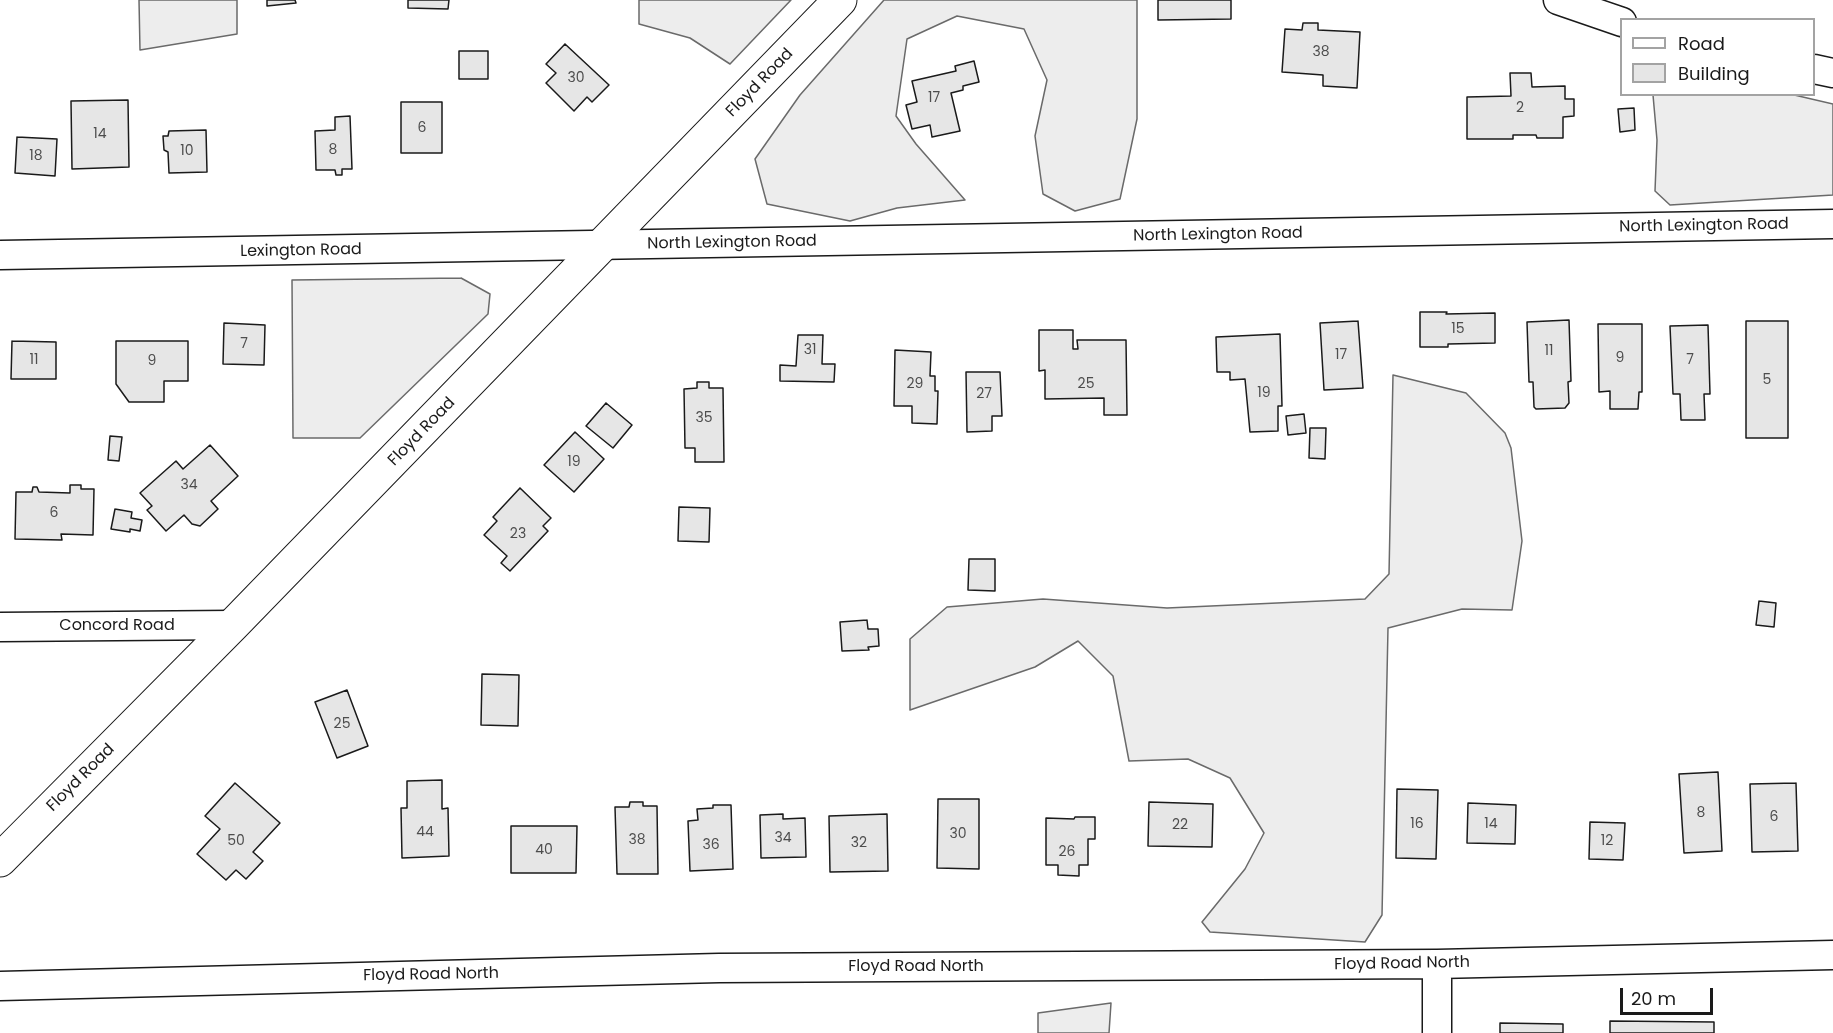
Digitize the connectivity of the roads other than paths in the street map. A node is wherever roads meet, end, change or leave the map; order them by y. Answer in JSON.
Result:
{"nodes":[{"id":1,"x":840,"y":0,"type":"edge"},
{"id":2,"x":1557,"y":0,"type":"edge"},
{"id":3,"x":1620,"y":21,"type":"edge"},
{"id":4,"x":1815,"y":69,"type":"edge"},
{"id":5,"x":1833,"y":73,"type":"edge"},
{"id":6,"x":1833,"y":224,"type":"edge"},
{"id":7,"x":603,"y":246,"type":"junction"},
{"id":8,"x":0,"y":255,"type":"edge"},
{"id":9,"x":233,"y":625,"type":"junction"},
{"id":10,"x":0,"y":627,"type":"edge"},
{"id":11,"x":0,"y":860,"type":"edge"},
{"id":12,"x":1833,"y":956,"type":"edge"},
{"id":13,"x":1437,"y":964,"type":"junction"},
{"id":14,"x":0,"y":986,"type":"edge"},
{"id":15,"x":1437,"y":1033,"type":"edge"}],
"edges":[{"from":1,"to":7,"type":"street","name":"Floyd Road"},
{"from":2,"to":3,"type":"street"},
{"from":4,"to":5,"type":"street"},
{"from":6,"to":7,"type":"street","name":"North Lexington Road"},
{"from":7,"to":8,"type":"street","name":"Lexington Road"},
{"from":7,"to":9,"type":"street","name":"Floyd Road"},
{"from":9,"to":10,"type":"street","name":"Concord Road"},
{"from":9,"to":11,"type":"street","name":"Floyd Road"},
{"from":12,"to":13,"type":"street","name":"Floyd Road North"},
{"from":13,"to":14,"type":"street","name":"Floyd Road North"},
{"from":13,"to":15,"type":"street"}]}
